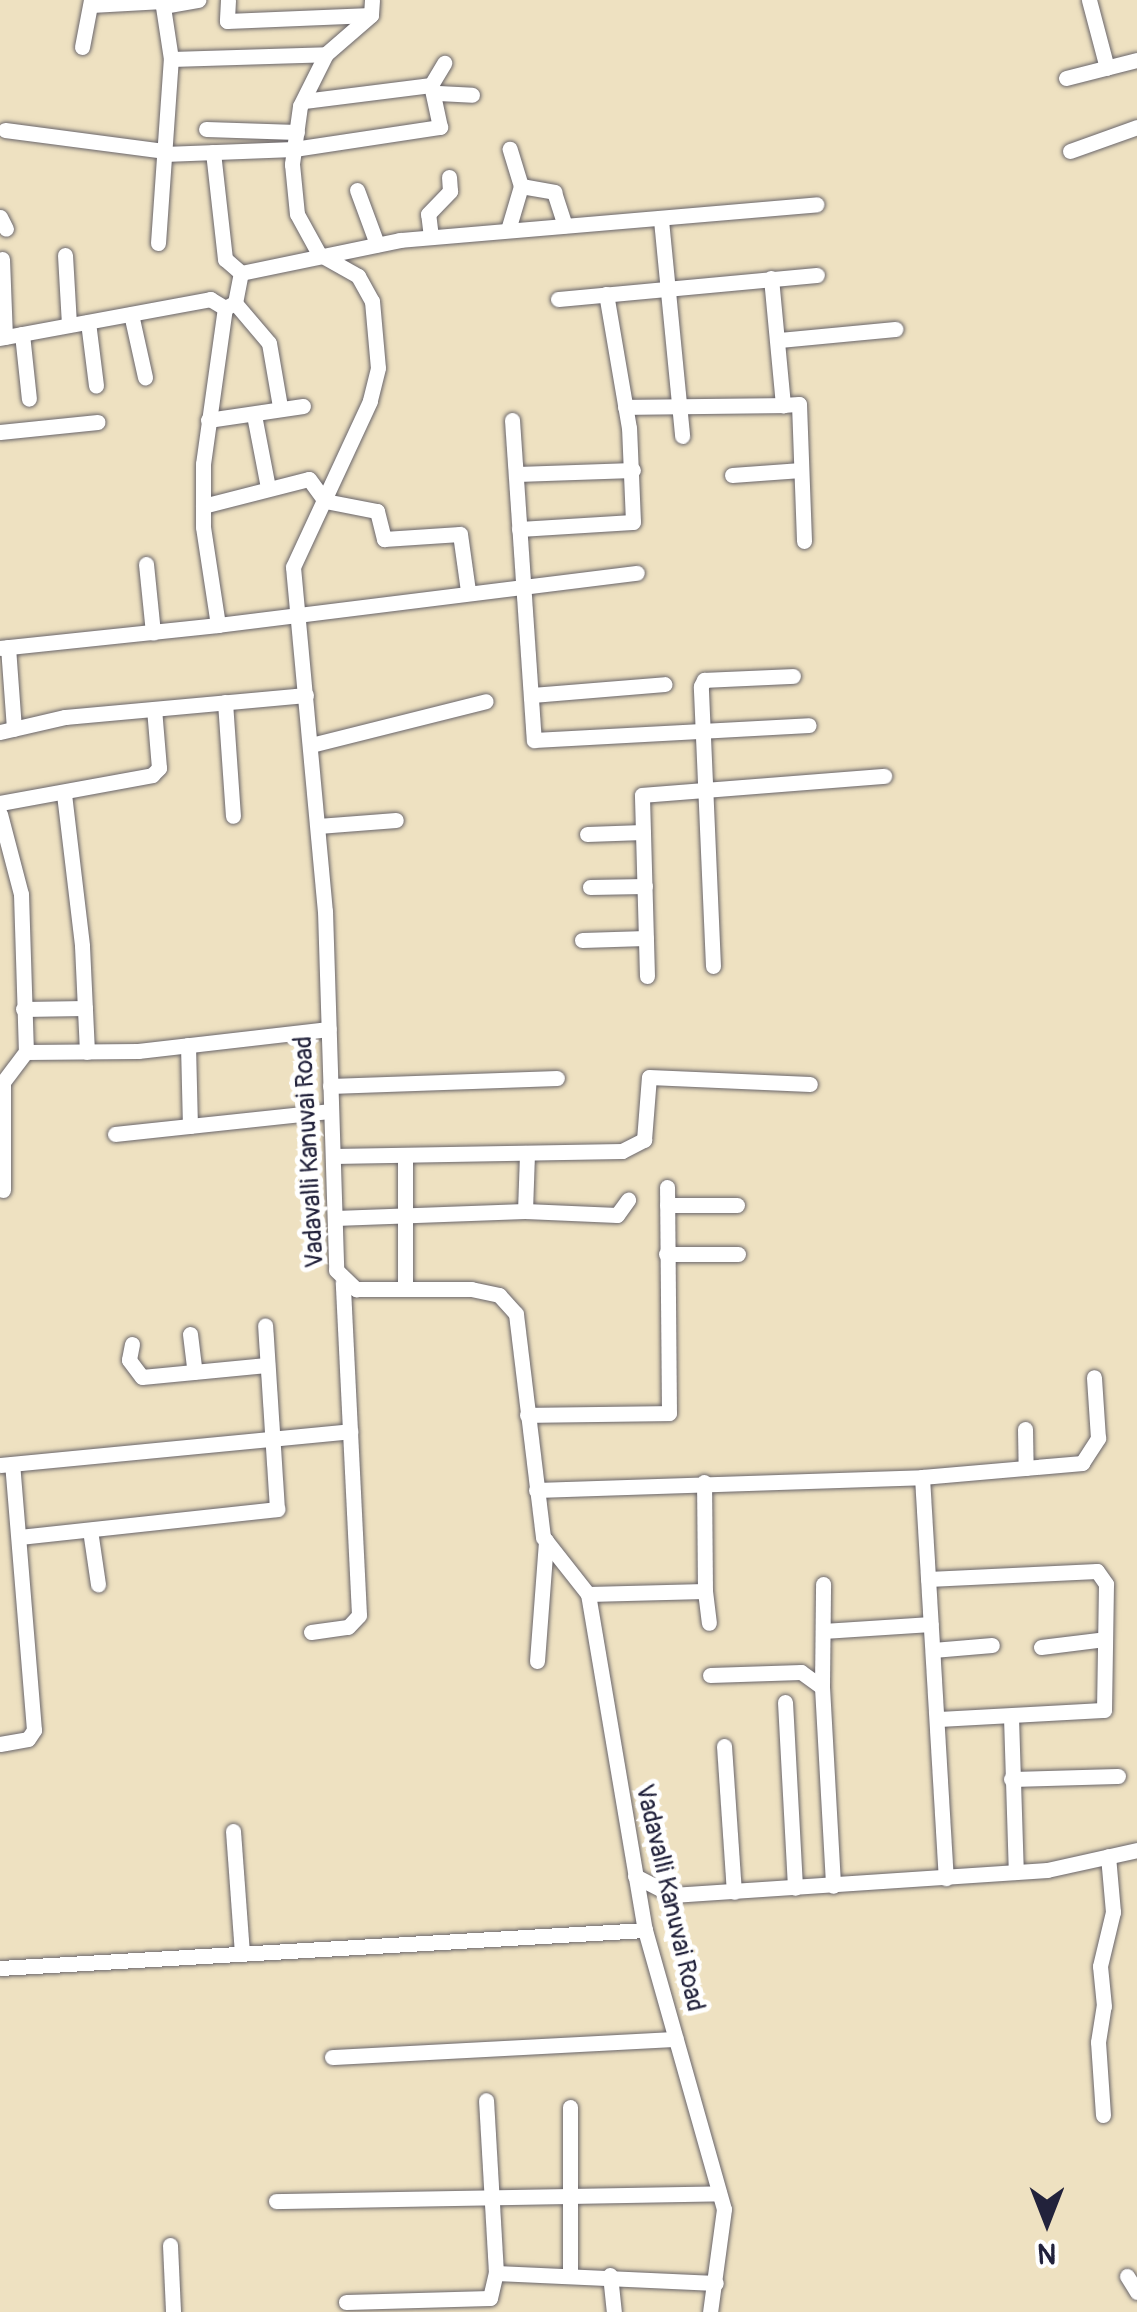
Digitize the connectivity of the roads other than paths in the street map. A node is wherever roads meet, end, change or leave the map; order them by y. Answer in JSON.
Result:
{"nodes":[{"id":1,"x":198,"y":0,"type":"edge"},
{"id":2,"x":228,"y":0,"type":"edge"},
{"id":3,"x":1089,"y":0,"type":"edge"},
{"id":4,"x":163,"y":2,"type":"edge"},
{"id":5,"x":91,"y":3,"type":"edge"},
{"id":6,"x":371,"y":7,"type":"edge"},
{"id":7,"x":82,"y":47,"type":"dead end"},
{"id":8,"x":326,"y":54,"type":"junction"},
{"id":9,"x":171,"y":59,"type":"junction"},
{"id":10,"x":1137,"y":60,"type":"edge"},
{"id":11,"x":444,"y":63,"type":"dead end"},
{"id":12,"x":1107,"y":68,"type":"junction"},
{"id":13,"x":1066,"y":78,"type":"dead end"},
{"id":14,"x":435,"y":89,"type":"junction"},
{"id":15,"x":472,"y":96,"type":"dead end"},
{"id":16,"x":304,"y":101,"type":"junction"},
{"id":17,"x":1137,"y":128,"type":"edge"},
{"id":18,"x":206,"y":129,"type":"dead end"},
{"id":19,"x":5,"y":130,"type":"dead end"},
{"id":20,"x":296,"y":132,"type":"junction"},
{"id":21,"x":510,"y":149,"type":"dead end"},
{"id":22,"x":294,"y":150,"type":"junction"},
{"id":23,"x":1070,"y":151,"type":"dead end"},
{"id":24,"x":164,"y":152,"type":"junction"},
{"id":25,"x":213,"y":152,"type":"junction"},
{"id":26,"x":449,"y":177,"type":"dead end"},
{"id":27,"x":521,"y":186,"type":"junction"},
{"id":28,"x":357,"y":190,"type":"dead end"},
{"id":29,"x":816,"y":204,"type":"dead end"},
{"id":30,"x":661,"y":220,"type":"junction"},
{"id":31,"x":565,"y":225,"type":"junction"},
{"id":32,"x":508,"y":230,"type":"junction"},
{"id":33,"x":431,"y":237,"type":"junction"},
{"id":34,"x":158,"y":244,"type":"dead end"},
{"id":35,"x":377,"y":244,"type":"junction"},
{"id":36,"x":319,"y":254,"type":"junction"},
{"id":37,"x":65,"y":256,"type":"dead end"},
{"id":38,"x":2,"y":259,"type":"dead end"},
{"id":39,"x":241,"y":274,"type":"junction"},
{"id":40,"x":817,"y":275,"type":"dead end"},
{"id":41,"x":771,"y":278,"type":"junction"},
{"id":42,"x":665,"y":288,"type":"junction"},
{"id":43,"x":606,"y":294,"type":"junction"},
{"id":44,"x":558,"y":299,"type":"dead end"},
{"id":45,"x":230,"y":306,"type":"junction"},
{"id":46,"x":131,"y":314,"type":"junction"},
{"id":47,"x":88,"y":322,"type":"junction"},
{"id":48,"x":69,"y":326,"type":"junction"},
{"id":49,"x":895,"y":329,"type":"dead end"},
{"id":50,"x":9,"y":337,"type":"edge"},
{"id":51,"x":778,"y":340,"type":"junction"},
{"id":52,"x":144,"y":377,"type":"dead end"},
{"id":53,"x":96,"y":385,"type":"dead end"},
{"id":54,"x":29,"y":398,"type":"dead end"},
{"id":55,"x":783,"y":405,"type":"junction"},
{"id":56,"x":303,"y":406,"type":"dead end"},
{"id":57,"x":626,"y":406,"type":"junction"},
{"id":58,"x":280,"y":407,"type":"junction"},
{"id":59,"x":683,"y":407,"type":"junction"},
{"id":60,"x":254,"y":415,"type":"junction"},
{"id":61,"x":208,"y":420,"type":"junction"},
{"id":62,"x":512,"y":420,"type":"dead end"},
{"id":63,"x":97,"y":422,"type":"dead end"},
{"id":64,"x":0,"y":432,"type":"edge"},
{"id":65,"x":682,"y":436,"type":"dead end"},
{"id":66,"x":633,"y":470,"type":"junction"},
{"id":67,"x":801,"y":470,"type":"junction"},
{"id":68,"x":517,"y":474,"type":"junction"},
{"id":69,"x":732,"y":475,"type":"dead end"},
{"id":70,"x":268,"y":488,"type":"junction"},
{"id":71,"x":325,"y":501,"type":"junction"},
{"id":72,"x":202,"y":506,"type":"junction"},
{"id":73,"x":520,"y":528,"type":"junction"},
{"id":74,"x":804,"y":541,"type":"dead end"},
{"id":75,"x":146,"y":564,"type":"dead end"},
{"id":76,"x":637,"y":573,"type":"dead end"},
{"id":77,"x":524,"y":585,"type":"junction"},
{"id":78,"x":468,"y":592,"type":"junction"},
{"id":79,"x":298,"y":614,"type":"junction"},
{"id":80,"x":218,"y":625,"type":"junction"},
{"id":81,"x":152,"y":633,"type":"junction"},
{"id":82,"x":4,"y":648,"type":"edge"},
{"id":83,"x":793,"y":676,"type":"dead end"},
{"id":84,"x":665,"y":684,"type":"dead end"},
{"id":85,"x":306,"y":694,"type":"junction"},
{"id":86,"x":532,"y":695,"type":"junction"},
{"id":87,"x":225,"y":702,"type":"junction"},
{"id":88,"x":486,"y":702,"type":"dead end"},
{"id":89,"x":154,"y":709,"type":"junction"},
{"id":90,"x":809,"y":725,"type":"dead end"},
{"id":91,"x":7,"y":730,"type":"edge"},
{"id":92,"x":700,"y":731,"type":"junction"},
{"id":93,"x":310,"y":745,"type":"junction"},
{"id":94,"x":884,"y":776,"type":"dead end"},
{"id":95,"x":702,"y":790,"type":"junction"},
{"id":96,"x":64,"y":794,"type":"junction"},
{"id":97,"x":0,"y":803,"type":"edge"},
{"id":98,"x":0,"y":814,"type":"edge"},
{"id":99,"x":233,"y":816,"type":"dead end"},
{"id":100,"x":396,"y":820,"type":"dead end"},
{"id":101,"x":318,"y":826,"type":"junction"},
{"id":102,"x":643,"y":832,"type":"junction"},
{"id":103,"x":587,"y":834,"type":"dead end"},
{"id":104,"x":645,"y":886,"type":"junction"},
{"id":105,"x":590,"y":887,"type":"dead end"},
{"id":106,"x":646,"y":938,"type":"junction"},
{"id":107,"x":582,"y":940,"type":"dead end"},
{"id":108,"x":713,"y":966,"type":"dead end"},
{"id":109,"x":648,"y":976,"type":"dead end"},
{"id":110,"x":85,"y":1008,"type":"junction"},
{"id":111,"x":23,"y":1009,"type":"junction"},
{"id":112,"x":328,"y":1029,"type":"junction"},
{"id":113,"x":188,"y":1045,"type":"junction"},
{"id":114,"x":26,"y":1052,"type":"junction"},
{"id":115,"x":86,"y":1052,"type":"junction"},
{"id":116,"x":557,"y":1078,"type":"dead end"},
{"id":117,"x":1,"y":1082,"type":"edge"},
{"id":118,"x":810,"y":1084,"type":"dead end"},
{"id":119,"x":330,"y":1086,"type":"junction"},
{"id":120,"x":331,"y":1110,"type":"junction"},
{"id":121,"x":190,"y":1126,"type":"junction"},
{"id":122,"x":115,"y":1134,"type":"dead end"},
{"id":123,"x":527,"y":1152,"type":"junction"},
{"id":124,"x":405,"y":1155,"type":"junction"},
{"id":125,"x":333,"y":1156,"type":"junction"},
{"id":126,"x":667,"y":1186,"type":"dead end"},
{"id":127,"x":3,"y":1190,"type":"dead end"},
{"id":128,"x":628,"y":1200,"type":"dead end"},
{"id":129,"x":667,"y":1205,"type":"junction"},
{"id":130,"x":737,"y":1205,"type":"dead end"},
{"id":131,"x":525,"y":1210,"type":"junction"},
{"id":132,"x":406,"y":1215,"type":"junction"},
{"id":133,"x":335,"y":1218,"type":"junction"},
{"id":134,"x":666,"y":1254,"type":"junction"},
{"id":135,"x":738,"y":1254,"type":"dead end"},
{"id":136,"x":343,"y":1282,"type":"junction"},
{"id":137,"x":405,"y":1289,"type":"junction"},
{"id":138,"x":265,"y":1324,"type":"dead end"},
{"id":139,"x":190,"y":1334,"type":"dead end"},
{"id":140,"x":132,"y":1344,"type":"dead end"},
{"id":141,"x":266,"y":1365,"type":"junction"},
{"id":142,"x":195,"y":1372,"type":"junction"},
{"id":143,"x":1094,"y":1377,"type":"dead end"},
{"id":144,"x":527,"y":1415,"type":"junction"},
{"id":145,"x":1024,"y":1429,"type":"dead end"},
{"id":146,"x":350,"y":1432,"type":"junction"},
{"id":147,"x":272,"y":1440,"type":"junction"},
{"id":148,"x":6,"y":1464,"type":"edge"},
{"id":149,"x":1026,"y":1468,"type":"junction"},
{"id":150,"x":922,"y":1476,"type":"junction"},
{"id":151,"x":704,"y":1482,"type":"junction"},
{"id":152,"x":536,"y":1490,"type":"junction"},
{"id":153,"x":90,"y":1530,"type":"junction"},
{"id":154,"x":20,"y":1537,"type":"junction"},
{"id":155,"x":546,"y":1540,"type":"junction"},
{"id":156,"x":928,"y":1579,"type":"junction"},
{"id":157,"x":98,"y":1584,"type":"dead end"},
{"id":158,"x":823,"y":1584,"type":"dead end"},
{"id":159,"x":705,"y":1591,"type":"junction"},
{"id":160,"x":588,"y":1594,"type":"junction"},
{"id":161,"x":708,"y":1624,"type":"dead end"},
{"id":162,"x":931,"y":1624,"type":"junction"},
{"id":163,"x":823,"y":1631,"type":"junction"},
{"id":164,"x":312,"y":1632,"type":"dead end"},
{"id":165,"x":1105,"y":1640,"type":"junction"},
{"id":166,"x":992,"y":1646,"type":"dead end"},
{"id":167,"x":1040,"y":1647,"type":"dead end"},
{"id":168,"x":933,"y":1650,"type":"junction"},
{"id":169,"x":537,"y":1661,"type":"dead end"},
{"id":170,"x":710,"y":1674,"type":"dead end"},
{"id":171,"x":822,"y":1687,"type":"junction"},
{"id":172,"x":785,"y":1702,"type":"dead end"},
{"id":173,"x":1010,"y":1716,"type":"junction"},
{"id":174,"x":937,"y":1720,"type":"junction"},
{"id":175,"x":0,"y":1744,"type":"edge"},
{"id":176,"x":724,"y":1746,"type":"dead end"},
{"id":177,"x":1118,"y":1776,"type":"dead end"},
{"id":178,"x":1011,"y":1778,"type":"junction"},
{"id":179,"x":233,"y":1830,"type":"dead end"},
{"id":180,"x":1137,"y":1850,"type":"edge"},
{"id":181,"x":1108,"y":1856,"type":"junction"},
{"id":182,"x":1016,"y":1872,"type":"junction"},
{"id":183,"x":635,"y":1876,"type":"junction"},
{"id":184,"x":946,"y":1878,"type":"junction"},
{"id":185,"x":832,"y":1886,"type":"junction"},
{"id":186,"x":794,"y":1888,"type":"junction"},
{"id":187,"x":734,"y":1892,"type":"junction"},
{"id":188,"x":672,"y":1896,"type":"junction"},
{"id":189,"x":639,"y":1898,"type":"junction"},
{"id":190,"x":645,"y":1930,"type":"junction"},
{"id":191,"x":242,"y":1953,"type":"junction"},
{"id":192,"x":0,"y":1968,"type":"edge"},
{"id":193,"x":676,"y":2039,"type":"junction"},
{"id":194,"x":332,"y":2057,"type":"dead end"},
{"id":195,"x":486,"y":2100,"type":"dead end"},
{"id":196,"x":570,"y":2107,"type":"dead end"},
{"id":197,"x":1104,"y":2115,"type":"dead end"},
{"id":198,"x":719,"y":2193,"type":"junction"},
{"id":199,"x":491,"y":2196,"type":"junction"},
{"id":200,"x":571,"y":2196,"type":"junction"},
{"id":201,"x":276,"y":2201,"type":"dead end"},
{"id":202,"x":170,"y":2246,"type":"dead end"},
{"id":203,"x":496,"y":2273,"type":"junction"},
{"id":204,"x":570,"y":2273,"type":"junction"},
{"id":205,"x":610,"y":2276,"type":"junction"},
{"id":206,"x":1128,"y":2276,"type":"dead end"},
{"id":207,"x":716,"y":2283,"type":"junction"},
{"id":208,"x":1137,"y":2292,"type":"edge"},
{"id":209,"x":346,"y":2302,"type":"dead end"},
{"id":210,"x":419,"y":2307,"type":"edge"},
{"id":211,"x":173,"y":2312,"type":"edge"},
{"id":212,"x":614,"y":2312,"type":"edge"},
{"id":213,"x":710,"y":2312,"type":"edge"}],
"edges":[{"from":1,"to":4,"type":"street"},
{"from":2,"to":6,"type":"street"},
{"from":3,"to":12,"type":"street"},
{"from":4,"to":5,"type":"street"},
{"from":4,"to":9,"type":"street"},
{"from":5,"to":7,"type":"street"},
{"from":6,"to":8,"type":"street"},
{"from":8,"to":9,"type":"street"},
{"from":8,"to":16,"type":"street"},
{"from":9,"to":24,"type":"street"},
{"from":10,"to":12,"type":"street"},
{"from":11,"to":14,"type":"street"},
{"from":12,"to":13,"type":"street"},
{"from":14,"to":15,"type":"street"},
{"from":14,"to":16,"type":"street"},
{"from":14,"to":22,"type":"street"},
{"from":16,"to":20,"type":"street"},
{"from":17,"to":23,"type":"street"},
{"from":18,"to":20,"type":"street"},
{"from":19,"to":24,"type":"street"},
{"from":20,"to":22,"type":"street"},
{"from":21,"to":27,"type":"street"},
{"from":22,"to":25,"type":"street"},
{"from":22,"to":36,"type":"street"},
{"from":24,"to":25,"type":"street"},
{"from":24,"to":34,"type":"street"},
{"from":25,"to":39,"type":"street"},
{"from":26,"to":33,"type":"street"},
{"from":27,"to":31,"type":"street"},
{"from":27,"to":32,"type":"street"},
{"from":28,"to":35,"type":"street"},
{"from":29,"to":30,"type":"street"},
{"from":30,"to":31,"type":"street"},
{"from":30,"to":42,"type":"street"},
{"from":31,"to":32,"type":"street"},
{"from":32,"to":33,"type":"street"},
{"from":33,"to":35,"type":"street"},
{"from":35,"to":36,"type":"street"},
{"from":36,"to":39,"type":"street"},
{"from":36,"to":71,"type":"street","name":"Vadavalli Kanuvai Road"},
{"from":37,"to":48,"type":"street"},
{"from":38,"to":50,"type":"street"},
{"from":39,"to":45,"type":"street"},
{"from":40,"to":41,"type":"street"},
{"from":41,"to":42,"type":"street"},
{"from":41,"to":51,"type":"street"},
{"from":42,"to":43,"type":"street"},
{"from":42,"to":59,"type":"street"},
{"from":43,"to":44,"type":"street"},
{"from":43,"to":57,"type":"street"},
{"from":45,"to":46,"type":"street"},
{"from":45,"to":58,"type":"street"},
{"from":45,"to":61,"type":"street"},
{"from":46,"to":47,"type":"street"},
{"from":46,"to":52,"type":"street"},
{"from":47,"to":48,"type":"street"},
{"from":47,"to":53,"type":"street"},
{"from":48,"to":50,"type":"street"},
{"from":49,"to":51,"type":"street"},
{"from":50,"to":54,"type":"street"},
{"from":51,"to":55,"type":"street"},
{"from":55,"to":59,"type":"street"},
{"from":55,"to":67,"type":"street"},
{"from":56,"to":58,"type":"street"},
{"from":57,"to":59,"type":"street"},
{"from":57,"to":66,"type":"street"},
{"from":58,"to":60,"type":"street"},
{"from":59,"to":65,"type":"street"},
{"from":60,"to":61,"type":"street"},
{"from":60,"to":70,"type":"street"},
{"from":61,"to":72,"type":"street"},
{"from":62,"to":68,"type":"street"},
{"from":63,"to":64,"type":"street"},
{"from":66,"to":68,"type":"street"},
{"from":66,"to":73,"type":"street"},
{"from":67,"to":69,"type":"street"},
{"from":67,"to":74,"type":"street"},
{"from":68,"to":73,"type":"street"},
{"from":70,"to":71,"type":"street"},
{"from":70,"to":72,"type":"street"},
{"from":71,"to":78,"type":"street"},
{"from":71,"to":79,"type":"street","name":"Vadavalli Kanuvai Road"},
{"from":72,"to":80,"type":"street"},
{"from":73,"to":77,"type":"street"},
{"from":75,"to":81,"type":"street"},
{"from":76,"to":77,"type":"street"},
{"from":77,"to":78,"type":"street"},
{"from":77,"to":86,"type":"street"},
{"from":78,"to":79,"type":"street"},
{"from":79,"to":80,"type":"street"},
{"from":79,"to":85,"type":"street","name":"Vadavalli Kanuvai Road"},
{"from":80,"to":81,"type":"street"},
{"from":81,"to":82,"type":"street"},
{"from":82,"to":91,"type":"street"},
{"from":83,"to":92,"type":"street"},
{"from":84,"to":86,"type":"street"},
{"from":85,"to":87,"type":"street"},
{"from":85,"to":93,"type":"street","name":"Vadavalli Kanuvai Road"},
{"from":86,"to":92,"type":"street"},
{"from":87,"to":89,"type":"street"},
{"from":87,"to":99,"type":"street"},
{"from":88,"to":93,"type":"street"},
{"from":89,"to":91,"type":"street"},
{"from":89,"to":96,"type":"street"},
{"from":90,"to":92,"type":"street"},
{"from":92,"to":95,"type":"street"},
{"from":93,"to":101,"type":"street","name":"Vadavalli Kanuvai Road"},
{"from":94,"to":95,"type":"street"},
{"from":95,"to":102,"type":"street"},
{"from":95,"to":108,"type":"street"},
{"from":96,"to":97,"type":"street"},
{"from":96,"to":110,"type":"street"},
{"from":98,"to":111,"type":"street"},
{"from":100,"to":101,"type":"street"},
{"from":101,"to":112,"type":"street","name":"Vadavalli Kanuvai Road"},
{"from":102,"to":103,"type":"street"},
{"from":102,"to":104,"type":"street"},
{"from":104,"to":105,"type":"street"},
{"from":104,"to":106,"type":"street"},
{"from":106,"to":107,"type":"street"},
{"from":106,"to":109,"type":"street"},
{"from":110,"to":111,"type":"street"},
{"from":110,"to":115,"type":"street"},
{"from":111,"to":114,"type":"street"},
{"from":112,"to":113,"type":"street"},
{"from":112,"to":119,"type":"street","name":"Vadavalli Kanuvai Road"},
{"from":113,"to":115,"type":"street"},
{"from":113,"to":121,"type":"street"},
{"from":114,"to":115,"type":"street"},
{"from":114,"to":117,"type":"street"},
{"from":116,"to":119,"type":"street"},
{"from":117,"to":127,"type":"street"},
{"from":118,"to":123,"type":"street"},
{"from":119,"to":120,"type":"street","name":"Vadavalli Kanuvai Road"},
{"from":120,"to":121,"type":"street"},
{"from":120,"to":125,"type":"street","name":"Vadavalli Kanuvai Road"},
{"from":121,"to":122,"type":"street"},
{"from":123,"to":124,"type":"street"},
{"from":123,"to":131,"type":"street"},
{"from":124,"to":125,"type":"street"},
{"from":124,"to":132,"type":"street"},
{"from":125,"to":133,"type":"street","name":"Vadavalli Kanuvai Road"},
{"from":126,"to":129,"type":"street"},
{"from":128,"to":131,"type":"street"},
{"from":129,"to":130,"type":"street"},
{"from":129,"to":134,"type":"street"},
{"from":131,"to":132,"type":"street"},
{"from":132,"to":133,"type":"street"},
{"from":132,"to":137,"type":"street"},
{"from":133,"to":136,"type":"street","name":"Vadavalli Kanuvai Road"},
{"from":134,"to":135,"type":"street"},
{"from":134,"to":144,"type":"street"},
{"from":136,"to":137,"type":"street","name":"Vadavalli Kanuvai Road"},
{"from":136,"to":146,"type":"street"},
{"from":137,"to":144,"type":"street","name":"Vadavalli Kanuvai Road"},
{"from":138,"to":141,"type":"street"},
{"from":139,"to":142,"type":"street"},
{"from":140,"to":142,"type":"street"},
{"from":141,"to":142,"type":"street"},
{"from":141,"to":147,"type":"street"},
{"from":143,"to":149,"type":"street"},
{"from":144,"to":152,"type":"street","name":"Vadavalli Kanuvai Road"},
{"from":145,"to":149,"type":"street"},
{"from":146,"to":147,"type":"street"},
{"from":146,"to":164,"type":"street"},
{"from":147,"to":148,"type":"street"},
{"from":147,"to":153,"type":"street"},
{"from":148,"to":154,"type":"street"},
{"from":149,"to":150,"type":"street"},
{"from":150,"to":151,"type":"street"},
{"from":150,"to":156,"type":"street"},
{"from":151,"to":152,"type":"street"},
{"from":151,"to":159,"type":"street"},
{"from":152,"to":155,"type":"street","name":"Vadavalli Kanuvai Road"},
{"from":153,"to":154,"type":"street"},
{"from":153,"to":157,"type":"street"},
{"from":154,"to":175,"type":"street"},
{"from":155,"to":160,"type":"street","name":"Vadavalli Kanuvai Road"},
{"from":155,"to":169,"type":"street"},
{"from":156,"to":162,"type":"street"},
{"from":156,"to":165,"type":"street"},
{"from":158,"to":163,"type":"street"},
{"from":159,"to":160,"type":"street"},
{"from":159,"to":161,"type":"street"},
{"from":160,"to":183,"type":"street","name":"Vadavalli Kanuvai Road"},
{"from":162,"to":163,"type":"street"},
{"from":162,"to":168,"type":"street"},
{"from":163,"to":171,"type":"street"},
{"from":165,"to":167,"type":"street"},
{"from":165,"to":173,"type":"street"},
{"from":166,"to":168,"type":"street"},
{"from":168,"to":174,"type":"street"},
{"from":170,"to":171,"type":"street"},
{"from":171,"to":185,"type":"street"},
{"from":172,"to":186,"type":"street"},
{"from":173,"to":174,"type":"street"},
{"from":173,"to":178,"type":"street"},
{"from":174,"to":184,"type":"street"},
{"from":176,"to":187,"type":"street"},
{"from":177,"to":178,"type":"street"},
{"from":178,"to":182,"type":"street"},
{"from":179,"to":191,"type":"street"},
{"from":180,"to":181,"type":"street"},
{"from":181,"to":182,"type":"street"},
{"from":181,"to":197,"type":"street"},
{"from":182,"to":184,"type":"street"},
{"from":183,"to":188,"type":"street"},
{"from":183,"to":189,"type":"street","name":"Vadavalli Kanuvai Road"},
{"from":184,"to":185,"type":"street"},
{"from":185,"to":186,"type":"street"},
{"from":186,"to":187,"type":"street"},
{"from":187,"to":188,"type":"street"},
{"from":188,"to":189,"type":"street"},
{"from":189,"to":190,"type":"street","name":"Vadavalli Kanuvai Road"},
{"from":190,"to":191,"type":"street"},
{"from":190,"to":193,"type":"street","name":"Vadavalli Kanuvai Road"},
{"from":191,"to":192,"type":"street"},
{"from":193,"to":194,"type":"street"},
{"from":193,"to":198,"type":"street","name":"Vadavalli Kanuvai Road"},
{"from":195,"to":199,"type":"street"},
{"from":196,"to":200,"type":"street"},
{"from":198,"to":200,"type":"street"},
{"from":198,"to":207,"type":"street","name":"Vadavalli Kanuvai Road"},
{"from":199,"to":200,"type":"street"},
{"from":199,"to":201,"type":"street"},
{"from":199,"to":203,"type":"street"},
{"from":200,"to":204,"type":"street"},
{"from":202,"to":211,"type":"street"},
{"from":203,"to":204,"type":"street"},
{"from":203,"to":210,"type":"street"},
{"from":204,"to":205,"type":"street"},
{"from":205,"to":207,"type":"street"},
{"from":205,"to":212,"type":"street"},
{"from":206,"to":208,"type":"street"},
{"from":207,"to":213,"type":"street","name":"Vadavalli Kanuvai Road"},
{"from":209,"to":210,"type":"street"}]}
